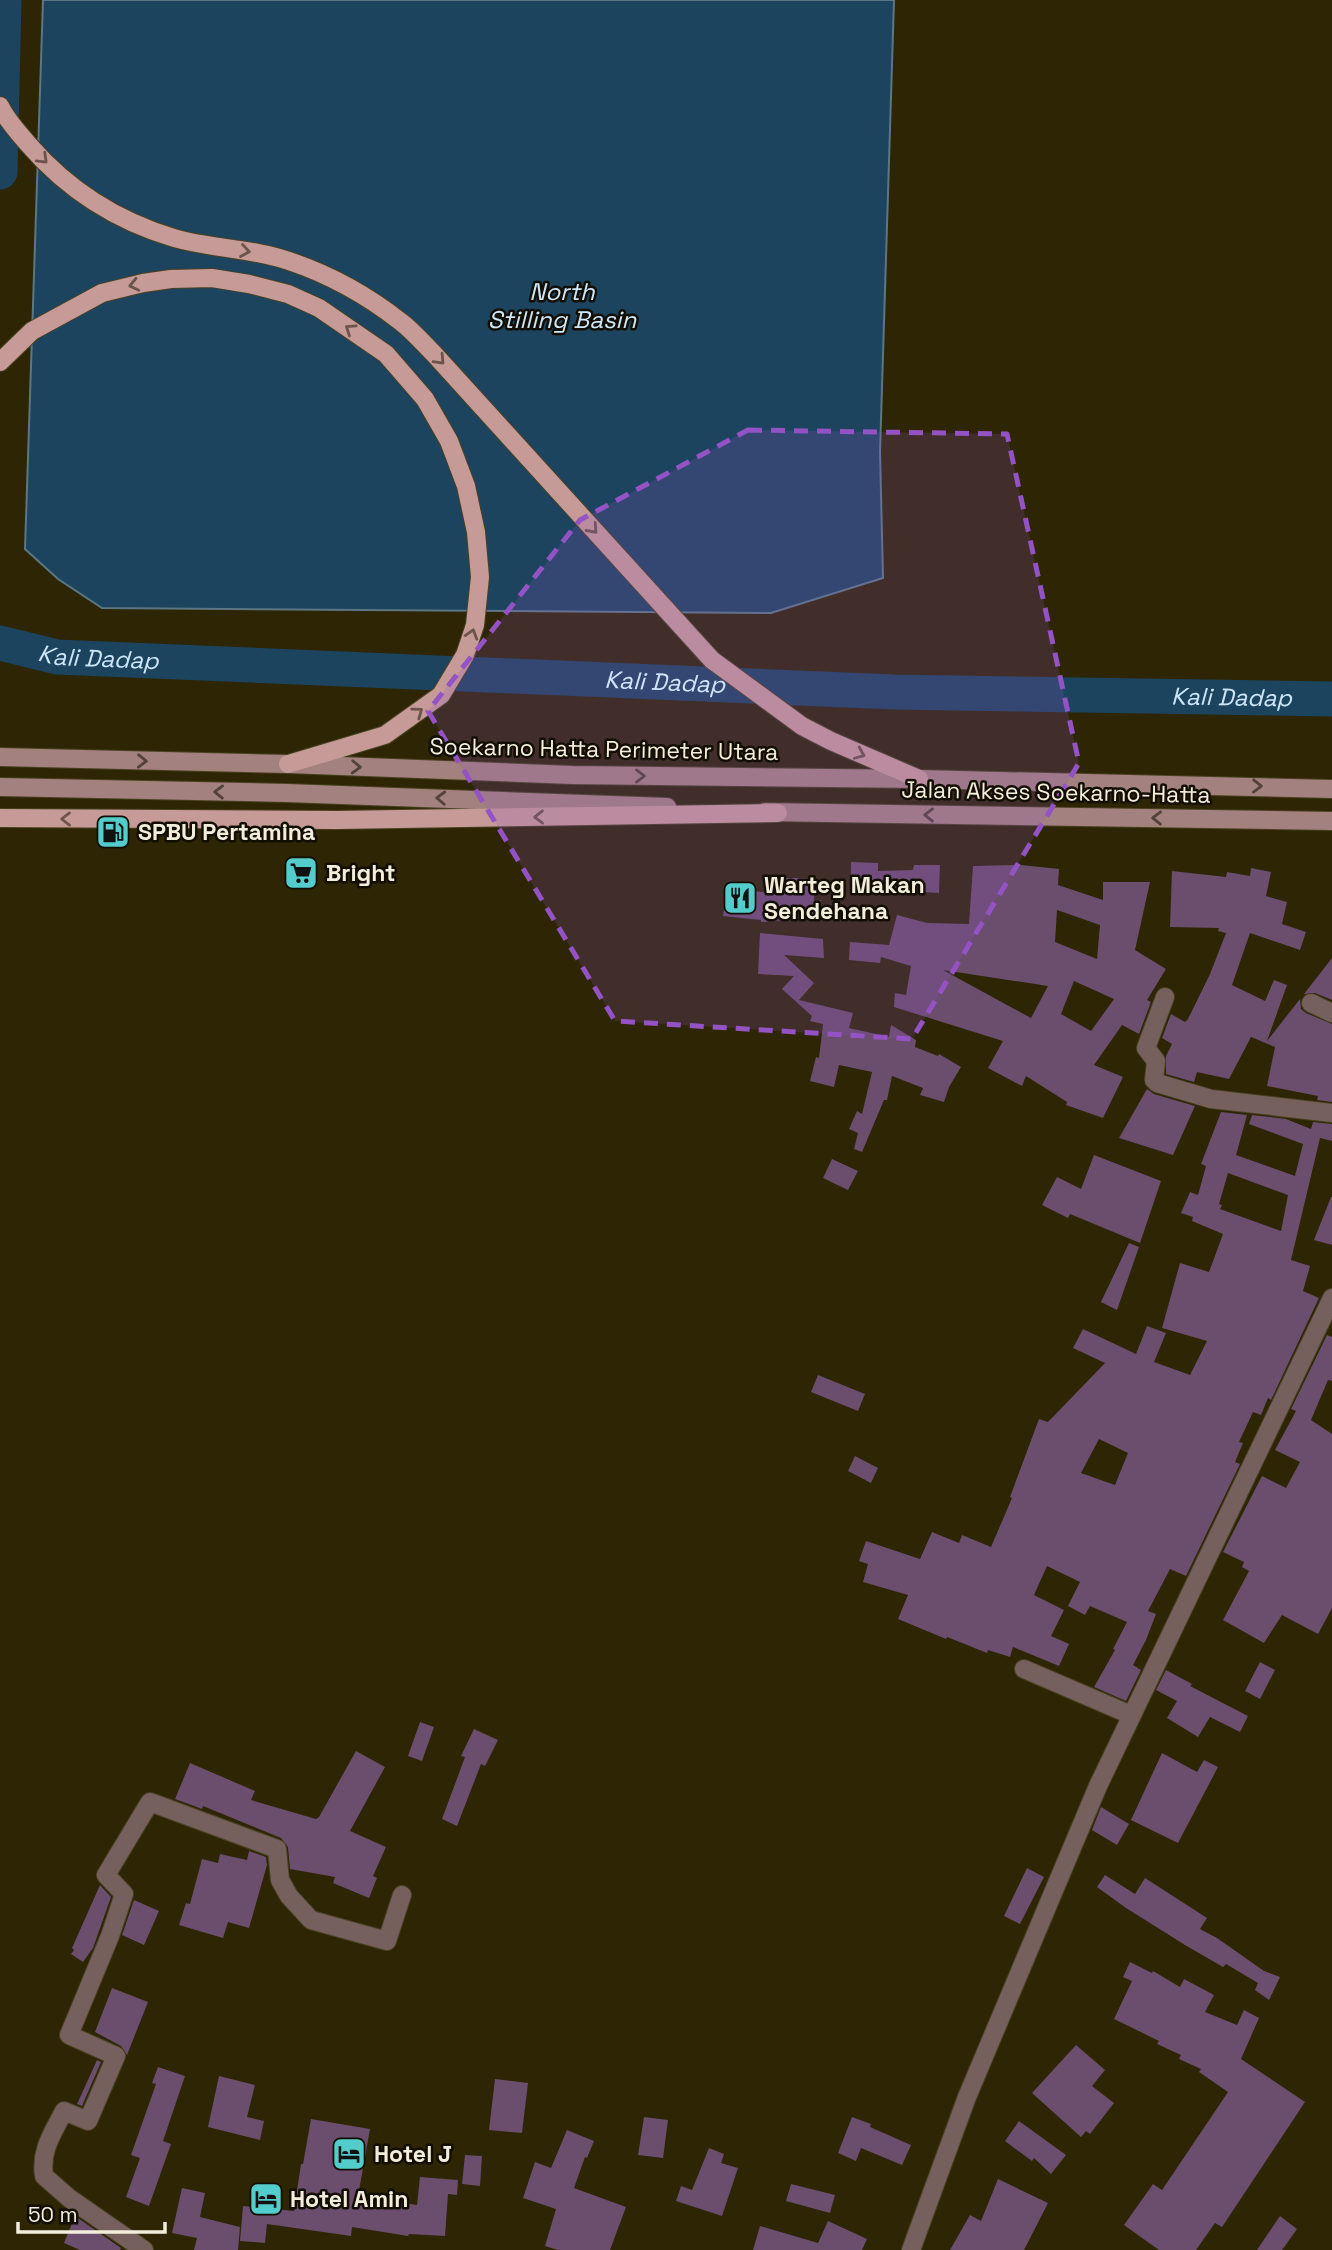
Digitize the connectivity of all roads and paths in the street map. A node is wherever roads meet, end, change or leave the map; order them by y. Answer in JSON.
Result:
{"nodes":[{"id":1,"x":0,"y":106,"type":"edge"},
{"id":2,"x":0,"y":362,"type":"edge"},
{"id":3,"x":0,"y":757,"type":"edge"},
{"id":4,"x":288,"y":764,"type":"junction"},
{"id":5,"x":919,"y":779,"type":"junction"},
{"id":6,"x":0,"y":787,"type":"edge"},
{"id":7,"x":1332,"y":789,"type":"edge"},
{"id":8,"x":779,"y":813,"type":"junction"},
{"id":9,"x":0,"y":818,"type":"edge"},
{"id":10,"x":1332,"y":821,"type":"edge"},
{"id":11,"x":1166,"y":997,"type":"dead end"},
{"id":12,"x":1311,"y":1003,"type":"dead end"},
{"id":13,"x":1332,"y":1013,"type":"edge"},
{"id":14,"x":1332,"y":1113,"type":"edge"},
{"id":15,"x":1332,"y":1298,"type":"edge"},
{"id":16,"x":1325,"y":1328,"type":"edge"},
{"id":17,"x":1024,"y":1669,"type":"dead end"},
{"id":18,"x":1131,"y":1715,"type":"junction"},
{"id":19,"x":402,"y":1895,"type":"dead end"},
{"id":20,"x":144,"y":2250,"type":"edge"},
{"id":21,"x":911,"y":2250,"type":"edge"}],
"edges":[{"from":1,"to":5,"type":"main road","one_way":true},
{"from":4,"to":2,"type":"main road","one_way":true},
{"from":3,"to":4,"type":"main road","name":"Soekarno Hatta Perimeter Utara","one_way":true},
{"from":4,"to":5,"type":"main road","name":"Soekarno Hatta Perimeter Utara","one_way":true},
{"from":5,"to":7,"type":"main road","name":"Jalan Akses Soekarno-Hatta","one_way":true},
{"from":8,"to":6,"type":"main road","name":"Jalan Akses Soekarno-Hatta","one_way":true},
{"from":8,"to":9,"type":"main road","one_way":true},
{"from":10,"to":8,"type":"main road","name":"Jalan Akses Soekarno-Hatta","one_way":true},
{"from":11,"to":14,"type":"street"},
{"from":12,"to":13,"type":"street"},
{"from":15,"to":16,"type":"street"},
{"from":16,"to":18,"type":"street"},
{"from":17,"to":18,"type":"street"},
{"from":18,"to":21,"type":"street"},
{"from":19,"to":20,"type":"street"}]}
